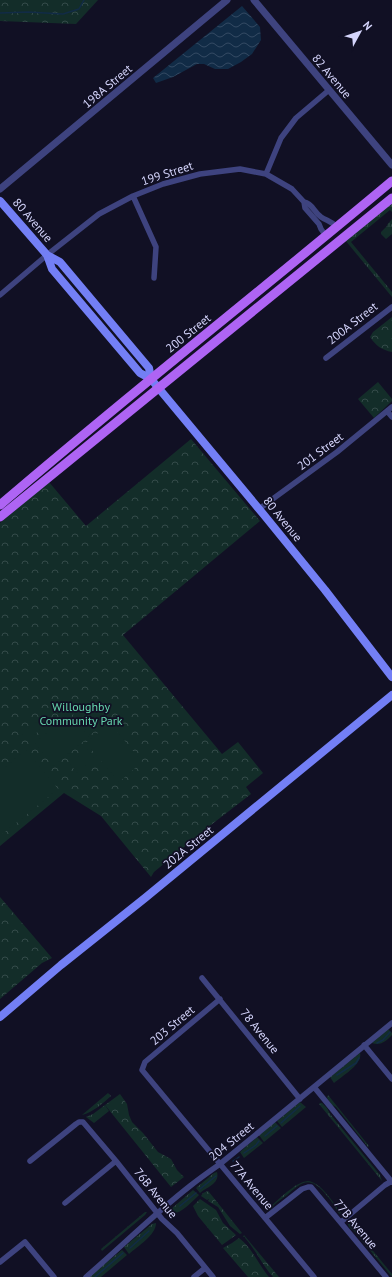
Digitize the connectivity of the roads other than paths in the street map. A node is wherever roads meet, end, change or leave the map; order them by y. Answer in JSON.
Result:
{"nodes":[{"id":1,"x":227,"y":0,"type":"edge"},
{"id":2,"x":254,"y":0,"type":"edge"},
{"id":3,"x":329,"y":90,"type":"junction"},
{"id":4,"x":392,"y":165,"type":"edge"},
{"id":5,"x":266,"y":174,"type":"junction"},
{"id":6,"x":392,"y":181,"type":"edge"},
{"id":7,"x":0,"y":189,"type":"edge"},
{"id":8,"x":133,"y":196,"type":"junction"},
{"id":9,"x":392,"y":198,"type":"edge"},
{"id":10,"x":0,"y":201,"type":"edge"},
{"id":11,"x":304,"y":202,"type":"junction"},
{"id":12,"x":337,"y":227,"type":"junction"},
{"id":13,"x":326,"y":236,"type":"junction"},
{"id":14,"x":47,"y":254,"type":"junction"},
{"id":15,"x":154,"y":278,"type":"dead end"},
{"id":16,"x":0,"y":295,"type":"edge"},
{"id":17,"x":392,"y":307,"type":"edge"},
{"id":18,"x":326,"y":358,"type":"dead end"},
{"id":19,"x":151,"y":379,"type":"junction"},
{"id":20,"x":158,"y":388,"type":"junction"},
{"id":21,"x":390,"y":409,"type":"edge"},
{"id":22,"x":392,"y":417,"type":"edge"},
{"id":23,"x":0,"y":505,"type":"edge"},
{"id":24,"x":259,"y":509,"type":"junction"},
{"id":25,"x":0,"y":517,"type":"edge"},
{"id":26,"x":392,"y":677,"type":"edge"},
{"id":27,"x":392,"y":695,"type":"edge"},
{"id":28,"x":202,"y":978,"type":"dead end"},
{"id":29,"x":220,"y":999,"type":"junction"},
{"id":30,"x":0,"y":1017,"type":"edge"},
{"id":31,"x":392,"y":1023,"type":"edge"},
{"id":32,"x":364,"y":1045,"type":"junction"},
{"id":33,"x":142,"y":1070,"type":"joint"},
{"id":34,"x":392,"y":1079,"type":"edge"},
{"id":35,"x":314,"y":1087,"type":"junction"},
{"id":36,"x":300,"y":1099,"type":"junction"},
{"id":37,"x":30,"y":1161,"type":"dead end"},
{"id":38,"x":116,"y":1161,"type":"junction"},
{"id":39,"x":220,"y":1164,"type":"junction"},
{"id":40,"x":392,"y":1182,"type":"edge"},
{"id":41,"x":65,"y":1203,"type":"dead end"},
{"id":42,"x":157,"y":1213,"type":"junction"},
{"id":43,"x":265,"y":1218,"type":"junction"},
{"id":44,"x":341,"y":1222,"type":"junction"},
{"id":45,"x":0,"y":1262,"type":"edge"},
{"id":46,"x":205,"y":1268,"type":"junction"},
{"id":47,"x":54,"y":1277,"type":"edge"},
{"id":48,"x":86,"y":1277,"type":"edge"},
{"id":49,"x":194,"y":1277,"type":"edge"},
{"id":50,"x":213,"y":1277,"type":"edge"},
{"id":51,"x":314,"y":1277,"type":"edge"},
{"id":52,"x":386,"y":1277,"type":"edge"}],
"edges":[{"from":1,"to":7,"type":"street","name":"198A Street"},
{"from":2,"to":3,"type":"street","name":"82 Avenue"},
{"from":3,"to":4,"type":"street","name":"82 Avenue"},
{"from":3,"to":5,"type":"street"},
{"from":5,"to":8,"type":"street","name":"199 Street"},
{"from":5,"to":11,"type":"street","name":"199 Street"},
{"from":6,"to":12,"type":"main road","name":"200 Street"},
{"from":8,"to":14,"type":"street","name":"199 Street"},
{"from":8,"to":15,"type":"street"},
{"from":9,"to":20,"type":"main road","name":"200 Street"},
{"from":10,"to":14,"type":"main road","name":"80 Avenue"},
{"from":11,"to":12,"type":"street"},
{"from":11,"to":13,"type":"street"},
{"from":12,"to":13,"type":"main road","name":"200 Street"},
{"from":13,"to":19,"type":"main road","name":"200 Street"},
{"from":14,"to":16,"type":"street","name":"199 Street"},
{"from":14,"to":19,"type":"main road","name":"80 Avenue"},
{"from":17,"to":18,"type":"street","name":"200A Street"},
{"from":19,"to":20,"type":"main road","name":"80 Avenue"},
{"from":19,"to":23,"type":"main road","name":"200 Street"},
{"from":20,"to":24,"type":"main road","name":"80 Avenue"},
{"from":20,"to":25,"type":"main road","name":"200 Street"},
{"from":21,"to":22,"type":"street"},
{"from":21,"to":24,"type":"street","name":"201 Street"},
{"from":24,"to":26,"type":"main road","name":"80 Avenue"},
{"from":27,"to":30,"type":"main road","name":"202A Street"},
{"from":28,"to":29,"type":"street","name":"78 Avenue"},
{"from":29,"to":33,"type":"street","name":"203 Street"},
{"from":29,"to":36,"type":"street","name":"78 Avenue"},
{"from":31,"to":32,"type":"street","name":"204 Street"},
{"from":32,"to":34,"type":"street"},
{"from":32,"to":35,"type":"street","name":"204 Street"},
{"from":33,"to":39,"type":"street","name":"77A Avenue"},
{"from":35,"to":36,"type":"street","name":"204 Street"},
{"from":35,"to":40,"type":"street"},
{"from":36,"to":39,"type":"street","name":"204 Street"},
{"from":37,"to":38,"type":"street","name":"76B Avenue"},
{"from":38,"to":41,"type":"street"},
{"from":38,"to":42,"type":"street","name":"76B Avenue"},
{"from":39,"to":42,"type":"street","name":"204 Street"},
{"from":39,"to":43,"type":"street","name":"77A Avenue"},
{"from":40,"to":44,"type":"street"},
{"from":42,"to":46,"type":"street","name":"76B Avenue"},
{"from":42,"to":48,"type":"street","name":"204 Street"},
{"from":43,"to":44,"type":"street","name":"77B Avenue"},
{"from":43,"to":51,"type":"street","name":"77A Avenue"},
{"from":44,"to":52,"type":"street","name":"77B Avenue"},
{"from":45,"to":47,"type":"street"},
{"from":46,"to":49,"type":"street"},
{"from":46,"to":50,"type":"street","name":"76B Avenue"}]}
